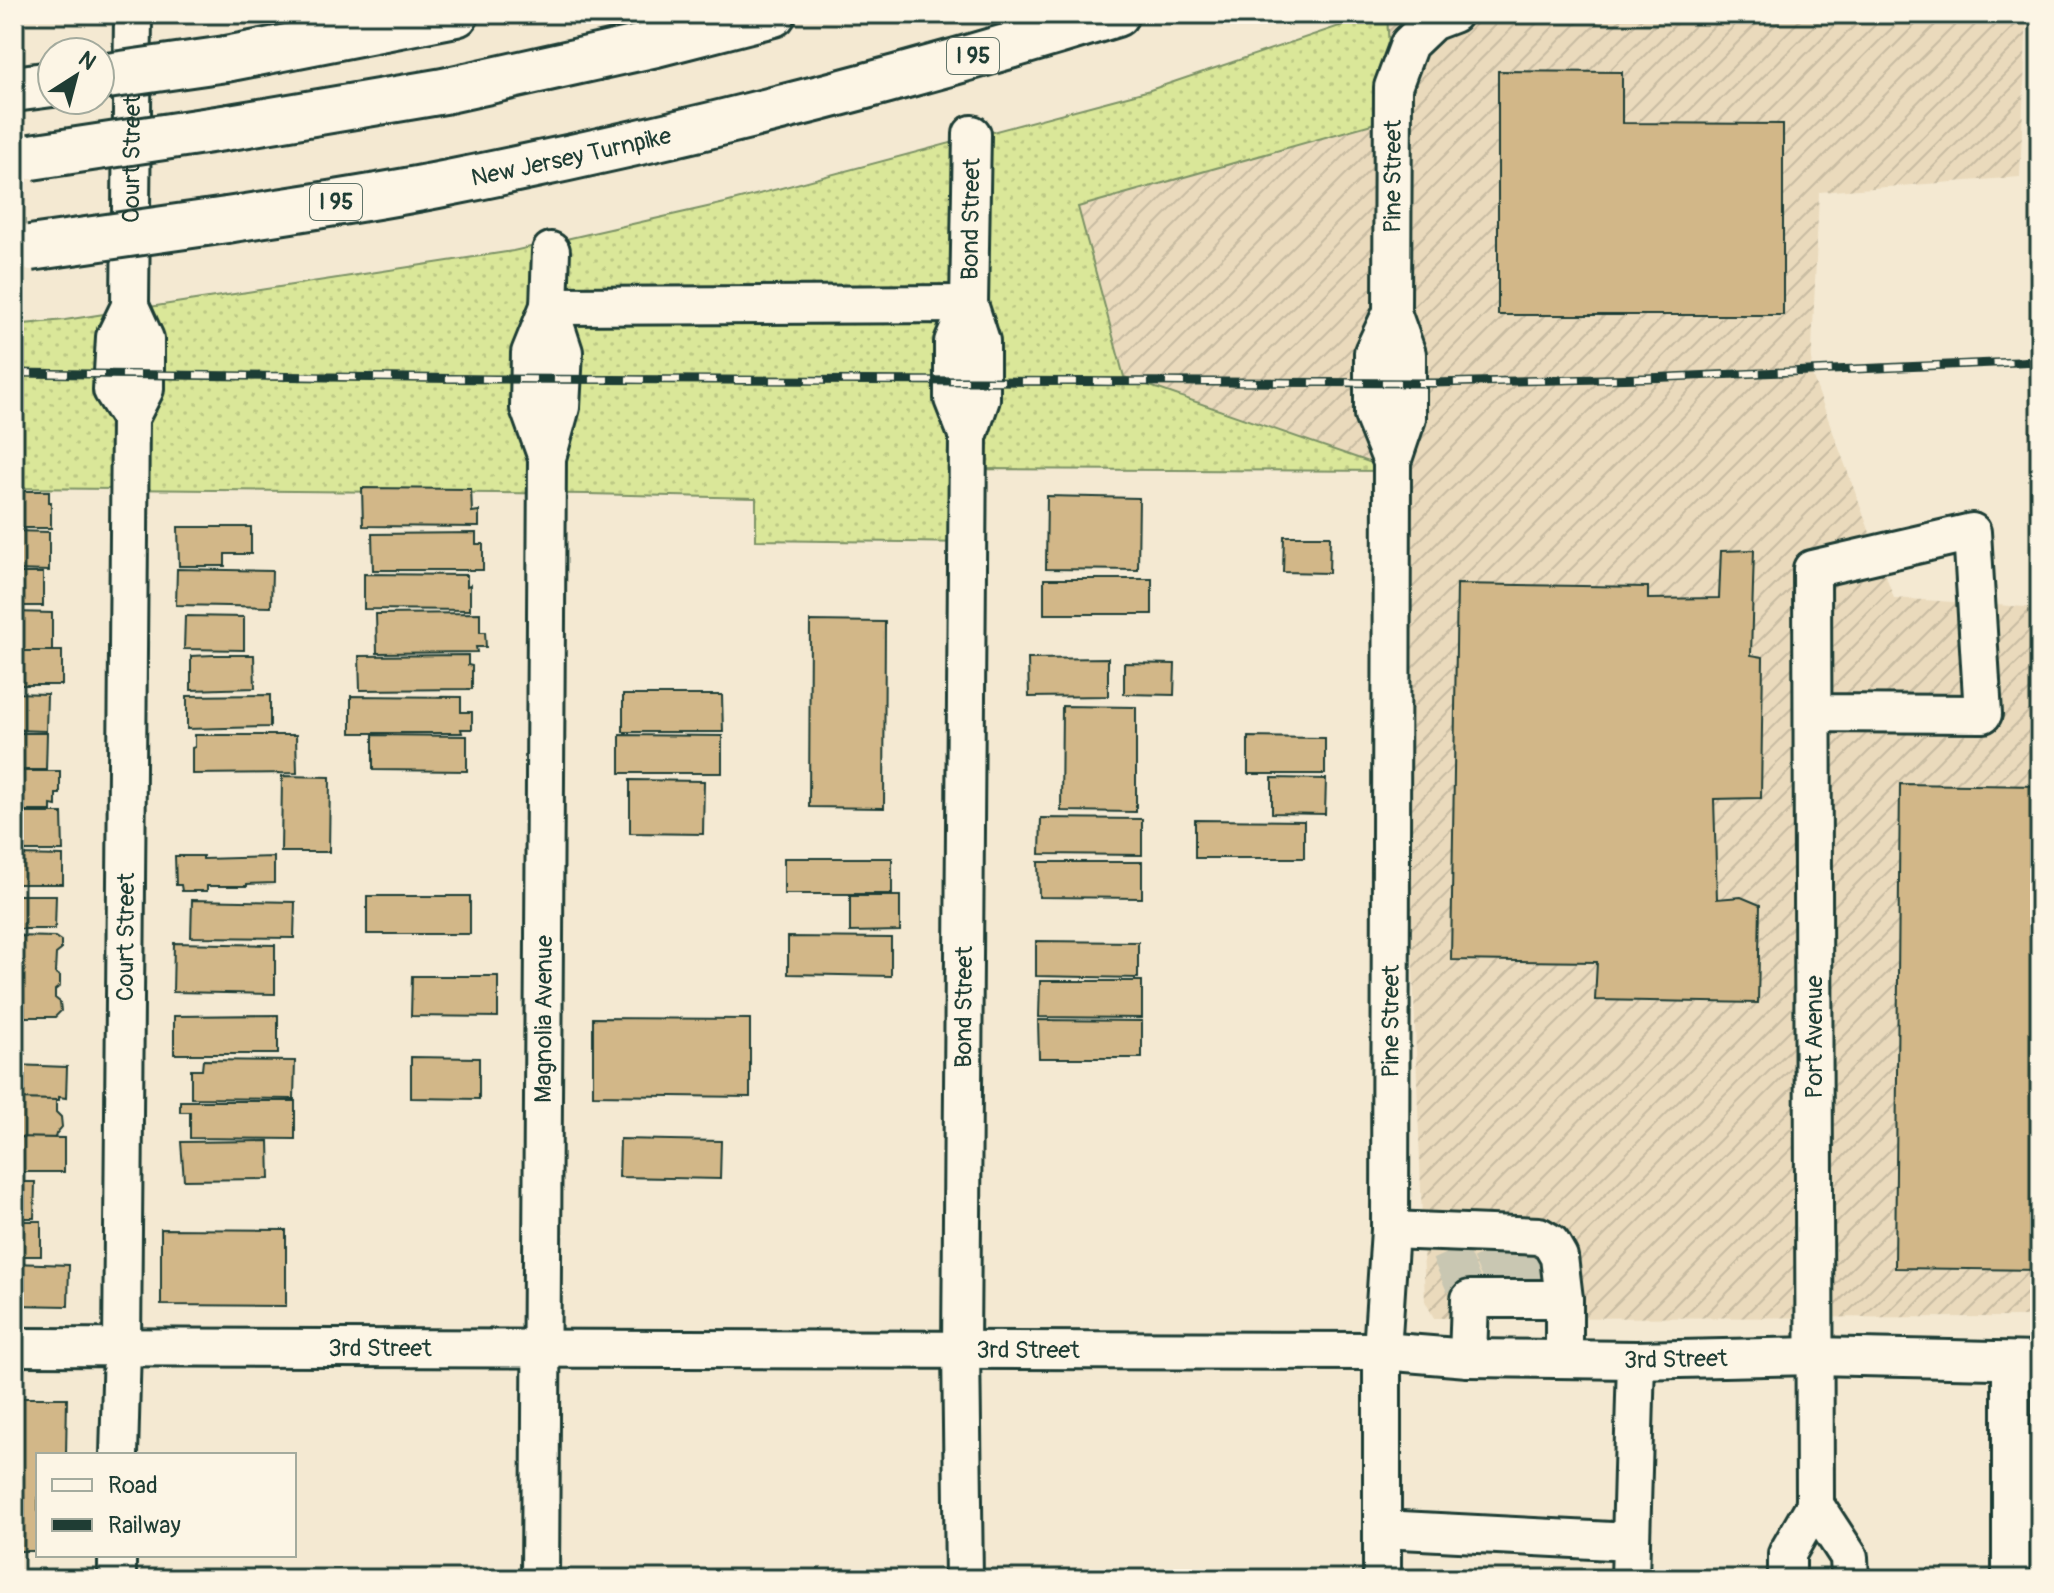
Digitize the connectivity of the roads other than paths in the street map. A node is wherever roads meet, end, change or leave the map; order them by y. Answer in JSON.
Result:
{"nodes":[{"id":1,"x":133,"y":14,"type":"edge"},
{"id":2,"x":773,"y":14,"type":"edge"},
{"id":3,"x":1453,"y":14,"type":"edge"},
{"id":4,"x":451,"y":15,"type":"edge"},
{"id":5,"x":1100,"y":19,"type":"edge"},
{"id":6,"x":116,"y":75,"type":"edge"},
{"id":7,"x":972,"y":134,"type":"dead end"},
{"id":8,"x":23,"y":158,"type":"edge"},
{"id":9,"x":22,"y":249,"type":"edge"},
{"id":10,"x":551,"y":251,"type":"dead end"},
{"id":11,"x":969,"y":304,"type":"junction"},
{"id":12,"x":549,"y":306,"type":"junction"},
{"id":13,"x":1813,"y":713,"type":"junction"},
{"id":14,"x":1390,"y":1230,"type":"junction"},
{"id":15,"x":1531,"y":1295,"type":"junction"},
{"id":16,"x":14,"y":1347,"type":"edge"},
{"id":17,"x":122,"y":1347,"type":"junction"},
{"id":18,"x":541,"y":1347,"type":"junction"},
{"id":19,"x":961,"y":1349,"type":"junction"},
{"id":20,"x":1382,"y":1351,"type":"junction"},
{"id":21,"x":1814,"y":1356,"type":"junction"},
{"id":22,"x":1468,"y":1358,"type":"junction"},
{"id":23,"x":1564,"y":1359,"type":"junction"},
{"id":24,"x":1636,"y":1360,"type":"junction"},
{"id":25,"x":2025,"y":1361,"type":"edge"},
{"id":26,"x":119,"y":1453,"type":"edge"},
{"id":27,"x":1815,"y":1505,"type":"junction"},
{"id":28,"x":1382,"y":1529,"type":"junction"},
{"id":29,"x":2025,"y":1538,"type":"edge"},
{"id":30,"x":1631,"y":1542,"type":"junction"},
{"id":31,"x":117,"y":1557,"type":"edge"},
{"id":32,"x":117,"y":1579,"type":"edge"},
{"id":33,"x":540,"y":1579,"type":"edge"},
{"id":34,"x":964,"y":1579,"type":"edge"},
{"id":35,"x":1382,"y":1579,"type":"edge"},
{"id":36,"x":1630,"y":1579,"type":"edge"},
{"id":37,"x":1787,"y":1579,"type":"edge"},
{"id":38,"x":1850,"y":1579,"type":"edge"},
{"id":39,"x":2011,"y":1579,"type":"edge"}],
"edges":[{"from":1,"to":17,"type":"street","name":"Court Street"},
{"from":2,"to":8,"type":"highway","bridge":true},
{"from":3,"to":14,"type":"street","name":"Pine Street"},
{"from":4,"to":6,"type":"highway","bridge":true},
{"from":5,"to":9,"type":"highway","name":"New Jersey Turnpike","number":"I 95","bridge":true},
{"from":7,"to":11,"type":"street","name":"Bond Street"},
{"from":10,"to":12,"type":"street","name":"Magnolia Avenue"},
{"from":11,"to":12,"type":"street"},
{"from":11,"to":19,"type":"street","name":"Bond Street"},
{"from":12,"to":18,"type":"street","name":"Magnolia Avenue"},
{"from":13,"to":13,"type":"street","name":"Port Avenue"},
{"from":13,"to":21,"type":"street","name":"Port Avenue"},
{"from":14,"to":15,"type":"street"},
{"from":14,"to":20,"type":"street","name":"Pine Street"},
{"from":15,"to":22,"type":"street"},
{"from":15,"to":23,"type":"street"},
{"from":16,"to":17,"type":"street","name":"3rd Street"},
{"from":17,"to":18,"type":"street","name":"3rd Street"},
{"from":17,"to":26,"type":"street","name":"Court Street"},
{"from":18,"to":19,"type":"street","name":"3rd Street"},
{"from":18,"to":33,"type":"street","name":"Magnolia Avenue"},
{"from":19,"to":20,"type":"street","name":"3rd Street"},
{"from":19,"to":34,"type":"street","name":"Bond Street"},
{"from":20,"to":22,"type":"street","name":"3rd Street"},
{"from":20,"to":28,"type":"street","name":"Pine Street"},
{"from":21,"to":24,"type":"street","name":"3rd Street"},
{"from":21,"to":25,"type":"street","name":"3rd Street"},
{"from":21,"to":27,"type":"street","name":"Port Avenue"},
{"from":22,"to":23,"type":"street","name":"3rd Street"},
{"from":23,"to":24,"type":"street","name":"3rd Street"},
{"from":24,"to":30,"type":"street"},
{"from":25,"to":29,"type":"street"},
{"from":27,"to":37,"type":"street"},
{"from":27,"to":38,"type":"street"},
{"from":28,"to":30,"type":"street"},
{"from":28,"to":35,"type":"street","name":"Pine Street"},
{"from":29,"to":39,"type":"street"},
{"from":30,"to":36,"type":"street"},
{"from":31,"to":32,"type":"street"}]}
